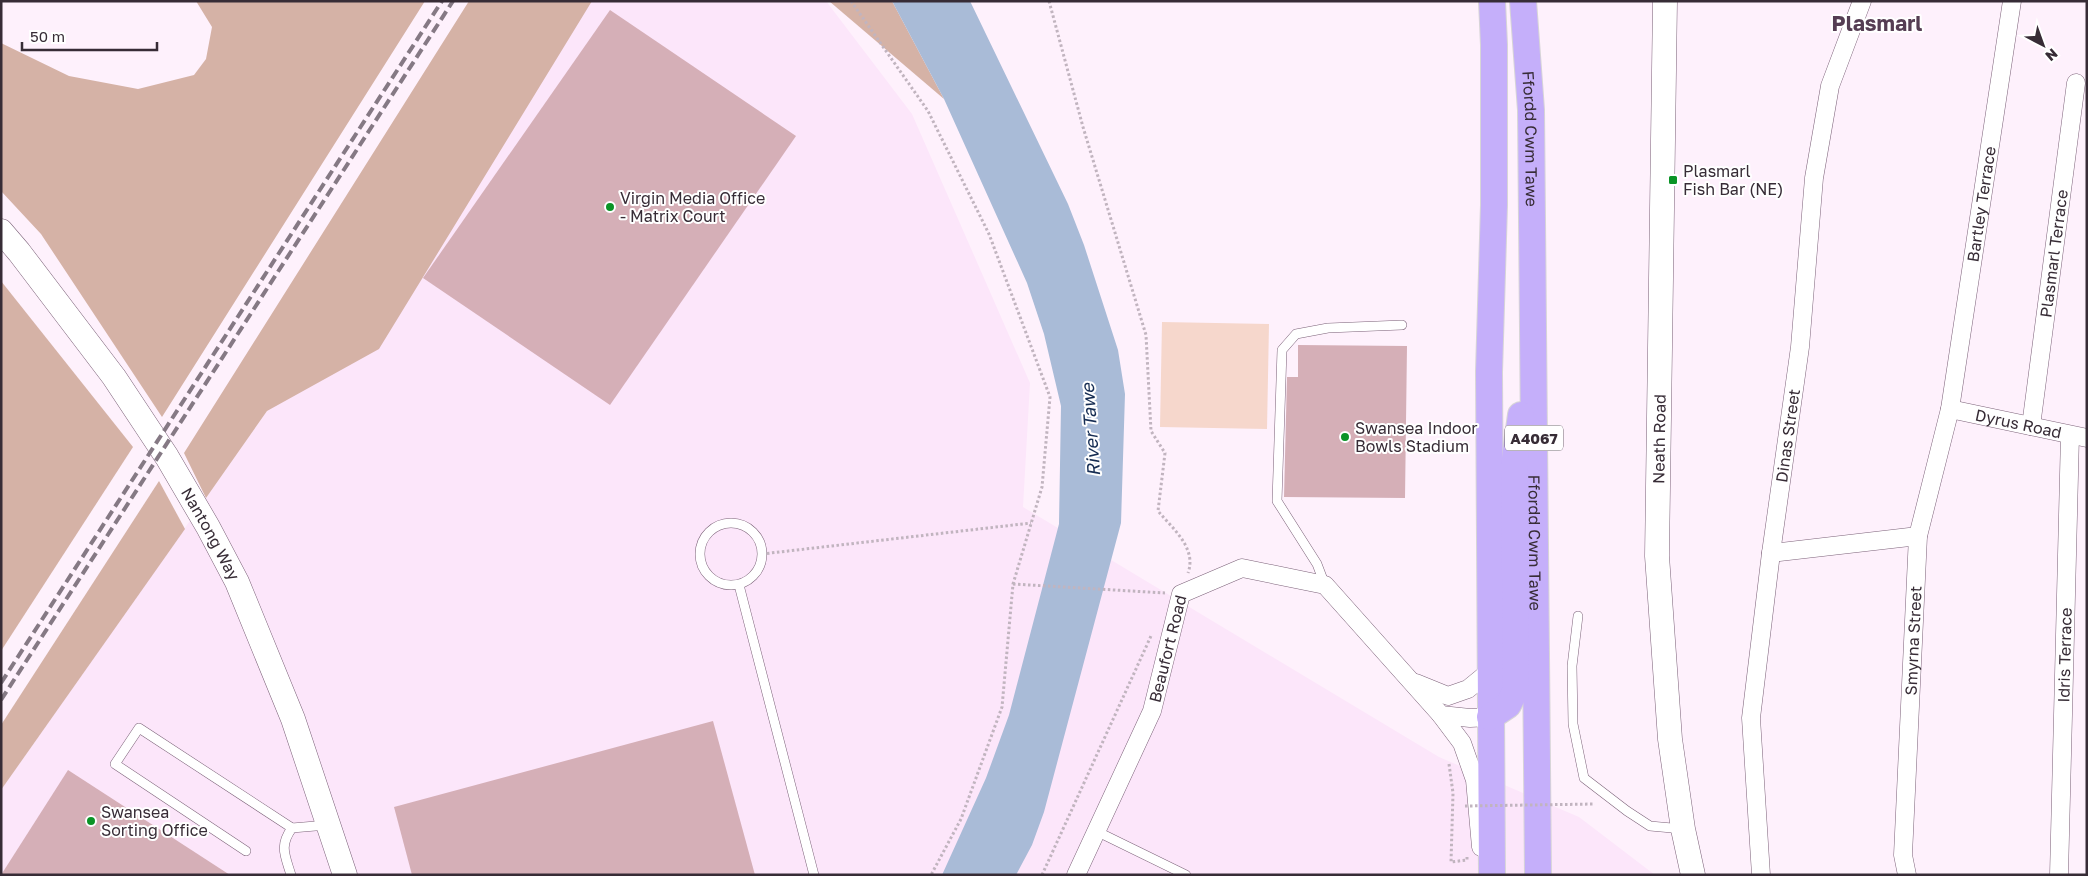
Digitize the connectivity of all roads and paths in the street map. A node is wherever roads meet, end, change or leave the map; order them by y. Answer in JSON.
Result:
{"nodes":[{"id":1,"x":851,"y":1,"type":"edge"},
{"id":2,"x":1049,"y":1,"type":"edge"},
{"id":3,"x":1492,"y":1,"type":"edge"},
{"id":4,"x":1523,"y":1,"type":"edge"},
{"id":5,"x":1665,"y":1,"type":"edge"},
{"id":6,"x":1862,"y":1,"type":"edge"},
{"id":7,"x":2012,"y":1,"type":"edge"},
{"id":8,"x":2076,"y":83,"type":"dead end"},
{"id":9,"x":1,"y":231,"type":"edge"},
{"id":10,"x":1402,"y":325,"type":"dead end"},
{"id":11,"x":1534,"y":328,"type":"junction"},
{"id":12,"x":1950,"y":409,"type":"junction"},
{"id":13,"x":2031,"y":426,"type":"junction"},
{"id":14,"x":2078,"y":437,"type":"edge"},
{"id":15,"x":1031,"y":523,"type":"junction"},
{"id":16,"x":1918,"y":536,"type":"junction"},
{"id":17,"x":1771,"y":553,"type":"junction"},
{"id":18,"x":762,"y":554,"type":"junction"},
{"id":19,"x":1013,"y":584,"type":"junction"},
{"id":20,"x":739,"y":585,"type":"junction"},
{"id":21,"x":1325,"y":585,"type":"junction"},
{"id":22,"x":1181,"y":594,"type":"junction"},
{"id":23,"x":1578,"y":616,"type":"dead end"},
{"id":24,"x":1152,"y":635,"type":"dead end"},
{"id":25,"x":1490,"y":670,"type":"junction"},
{"id":26,"x":1411,"y":680,"type":"junction"},
{"id":27,"x":1441,"y":714,"type":"junction"},
{"id":28,"x":1490,"y":717,"type":"junction"},
{"id":29,"x":1448,"y":754,"type":"dead end"},
{"id":30,"x":1595,"y":804,"type":"dead end"},
{"id":31,"x":1465,"y":815,"type":"dead end"},
{"id":32,"x":330,"y":825,"type":"junction"},
{"id":33,"x":292,"y":828,"type":"junction"},
{"id":34,"x":1683,"y":829,"type":"junction"},
{"id":35,"x":1096,"y":832,"type":"junction"},
{"id":36,"x":246,"y":851,"type":"dead end"},
{"id":37,"x":1466,"y":851,"type":"dead end"},
{"id":38,"x":1181,"y":874,"type":"edge"},
{"id":39,"x":292,"y":875,"type":"edge"},
{"id":40,"x":346,"y":875,"type":"edge"},
{"id":41,"x":814,"y":875,"type":"edge"},
{"id":42,"x":931,"y":875,"type":"edge"},
{"id":43,"x":1042,"y":875,"type":"edge"},
{"id":44,"x":1076,"y":875,"type":"edge"},
{"id":45,"x":1483,"y":875,"type":"edge"},
{"id":46,"x":1492,"y":875,"type":"edge"},
{"id":47,"x":1538,"y":875,"type":"edge"},
{"id":48,"x":1693,"y":875,"type":"edge"},
{"id":49,"x":1761,"y":875,"type":"edge"},
{"id":50,"x":1907,"y":875,"type":"edge"},
{"id":51,"x":2059,"y":875,"type":"edge"}],
"edges":[{"from":1,"to":15,"type":"path"},
{"from":2,"to":22,"type":"path"},
{"from":3,"to":25,"type":"main road","name":"Ffordd Cwm Tawe","number":"A4067"},
{"from":4,"to":11,"type":"main road","name":"Ffordd Cwm Tawe","number":"A4067"},
{"from":5,"to":34,"type":"main road","name":"Neath Road"},
{"from":6,"to":17,"type":"street","name":"Dinas Street"},
{"from":7,"to":12,"type":"street","name":"Bartley Terrace"},
{"from":8,"to":13,"type":"street","name":"Plasmarl Terrace"},
{"from":9,"to":32,"type":"main road","name":"Nantong Way"},
{"from":10,"to":21,"type":"lane"},
{"from":11,"to":28,"type":"main road"},
{"from":11,"to":47,"type":"main road","name":"Ffordd Cwm Tawe","number":"A4067"},
{"from":12,"to":13,"type":"street","name":"Dyrus Road"},
{"from":12,"to":16,"type":"street","name":"Smyrna Street"},
{"from":13,"to":14,"type":"street","name":"Dyrus Road"},
{"from":14,"to":51,"type":"street","name":"Idris Terrace"},
{"from":15,"to":18,"type":"path"},
{"from":15,"to":19,"type":"path"},
{"from":16,"to":17,"type":"street"},
{"from":16,"to":50,"type":"street","name":"Smyrna Street"},
{"from":17,"to":49,"type":"street","name":"Dinas Street"},
{"from":18,"to":20,"type":"lane"},
{"from":18,"to":20,"type":"lane"},
{"from":19,"to":22,"type":"path"},
{"from":19,"to":42,"type":"path"},
{"from":20,"to":41,"type":"lane"},
{"from":21,"to":22,"type":"street","name":"Beaufort Road"},
{"from":21,"to":26,"type":"street"},
{"from":22,"to":35,"type":"street","name":"Beaufort Road"},
{"from":23,"to":34,"type":"lane"},
{"from":24,"to":43,"type":"path"},
{"from":25,"to":26,"type":"street"},
{"from":25,"to":28,"type":"main road","name":"Ffordd Cwm Tawe","number":"A4067"},
{"from":26,"to":27,"type":"street"},
{"from":27,"to":28,"type":"street"},
{"from":27,"to":45,"type":"street"},
{"from":28,"to":46,"type":"main road","name":"Ffordd Cwm Tawe","number":"A4067"},
{"from":29,"to":37,"type":"path"},
{"from":30,"to":31,"type":"path","bridge":true},
{"from":32,"to":33,"type":"lane"},
{"from":32,"to":40,"type":"main road","name":"Nantong Way"},
{"from":33,"to":36,"type":"lane"},
{"from":33,"to":39,"type":"lane"},
{"from":34,"to":48,"type":"main road","name":"Neath Road"},
{"from":35,"to":38,"type":"lane"},
{"from":35,"to":44,"type":"street","name":"Beaufort Road"}]}
